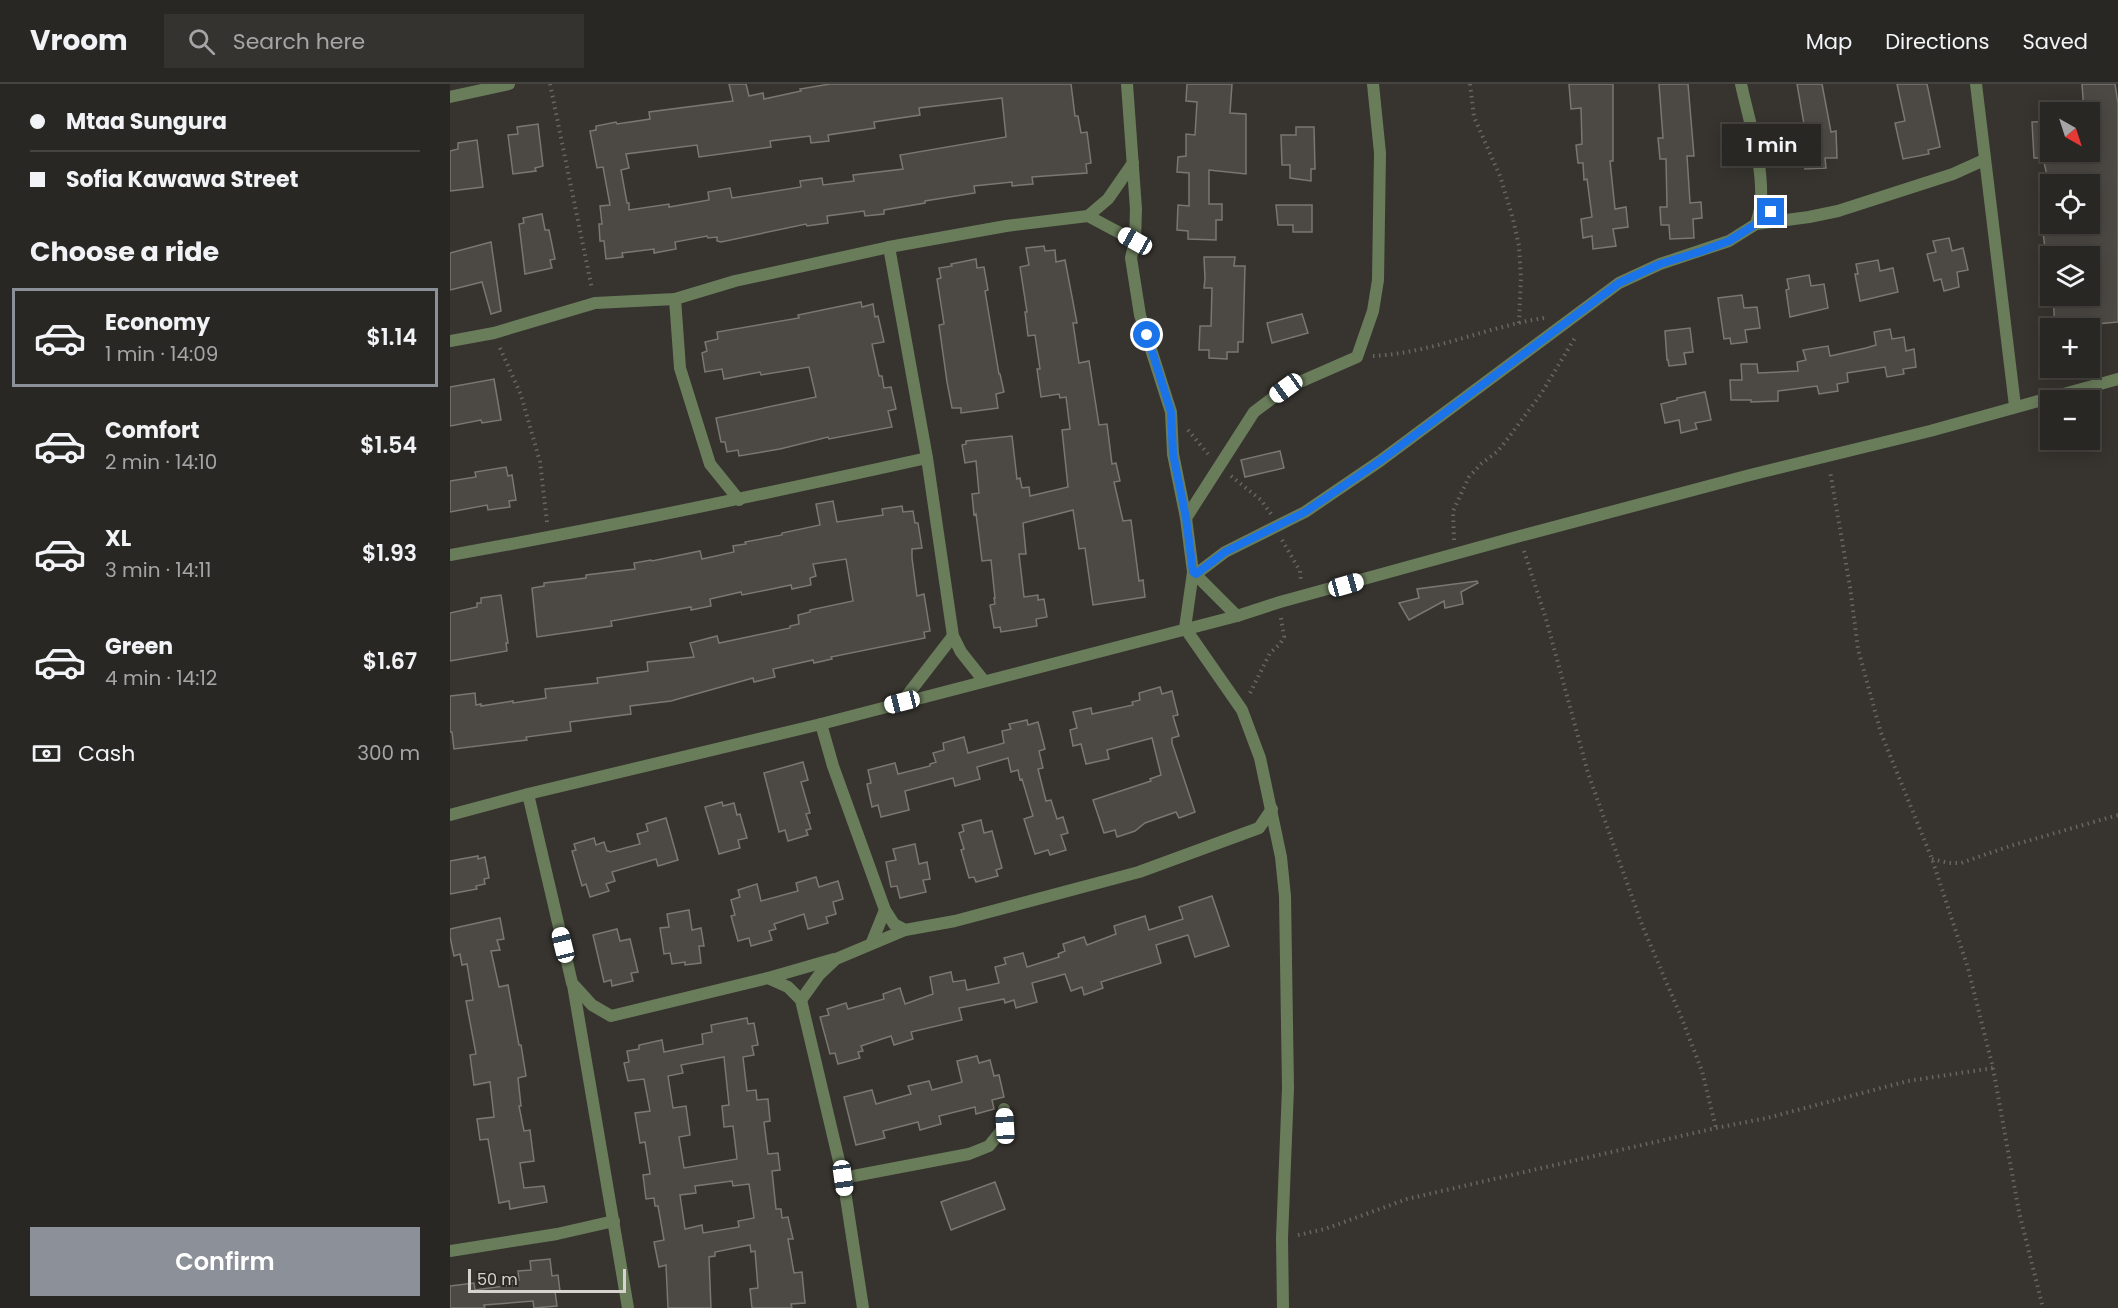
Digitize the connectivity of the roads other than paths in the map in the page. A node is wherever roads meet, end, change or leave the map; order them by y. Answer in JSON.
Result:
{"nodes":[{"id":1,"x":509,"y":84,"type":"edge"},
{"id":2,"x":1127,"y":84,"type":"edge"},
{"id":3,"x":1373,"y":84,"type":"edge"},
{"id":4,"x":1741,"y":84,"type":"edge"},
{"id":5,"x":1976,"y":84,"type":"edge"},
{"id":6,"x":450,"y":97,"type":"edge"},
{"id":7,"x":1984,"y":160,"type":"junction"},
{"id":8,"x":1133,"y":163,"type":"junction"},
{"id":9,"x":1762,"y":203,"type":"junction"},
{"id":10,"x":1088,"y":216,"type":"junction"},
{"id":11,"x":1779,"y":220,"type":"junction"},
{"id":12,"x":1756,"y":224,"type":"junction"},
{"id":13,"x":1135,"y":241,"type":"junction"},
{"id":14,"x":889,"y":247,"type":"junction"},
{"id":15,"x":675,"y":300,"type":"junction"},
{"id":16,"x":450,"y":341,"type":"edge"},
{"id":17,"x":2118,"y":379,"type":"edge"},
{"id":18,"x":2015,"y":406,"type":"junction"},
{"id":19,"x":927,"y":458,"type":"junction"},
{"id":20,"x":740,"y":500,"type":"junction"},
{"id":21,"x":1186,"y":518,"type":"junction"},
{"id":22,"x":450,"y":555,"type":"edge"},
{"id":23,"x":1194,"y":573,"type":"junction"},
{"id":24,"x":1237,"y":616,"type":"junction"},
{"id":25,"x":1185,"y":628,"type":"junction"},
{"id":26,"x":953,"y":636,"type":"junction"},
{"id":27,"x":984,"y":681,"type":"junction"},
{"id":28,"x":902,"y":702,"type":"junction"},
{"id":29,"x":821,"y":724,"type":"junction"},
{"id":30,"x":528,"y":794,"type":"junction"},
{"id":31,"x":1272,"y":809,"type":"junction"},
{"id":32,"x":450,"y":815,"type":"edge"},
{"id":33,"x":885,"y":910,"type":"junction"},
{"id":34,"x":905,"y":930,"type":"junction"},
{"id":35,"x":872,"y":942,"type":"junction"},
{"id":36,"x":836,"y":959,"type":"junction"},
{"id":37,"x":768,"y":978,"type":"junction"},
{"id":38,"x":572,"y":983,"type":"junction"},
{"id":39,"x":801,"y":999,"type":"junction"},
{"id":40,"x":1004,"y":1109,"type":"dead end"},
{"id":41,"x":843,"y":1178,"type":"junction"},
{"id":42,"x":614,"y":1221,"type":"junction"},
{"id":43,"x":450,"y":1251,"type":"edge"},
{"id":44,"x":628,"y":1308,"type":"edge"},
{"id":45,"x":863,"y":1308,"type":"edge"},
{"id":46,"x":1283,"y":1308,"type":"edge"}],
"edges":[{"from":1,"to":6,"type":"street"},
{"from":2,"to":8,"type":"street"},
{"from":3,"to":21,"type":"street"},
{"from":4,"to":9,"type":"street"},
{"from":5,"to":7,"type":"street"},
{"from":7,"to":11,"type":"street"},
{"from":7,"to":18,"type":"street"},
{"from":8,"to":10,"type":"street"},
{"from":8,"to":13,"type":"street"},
{"from":9,"to":11,"type":"street"},
{"from":9,"to":12,"type":"street"},
{"from":10,"to":13,"type":"street"},
{"from":10,"to":14,"type":"street"},
{"from":11,"to":12,"type":"street"},
{"from":12,"to":23,"type":"street"},
{"from":13,"to":21,"type":"street"},
{"from":14,"to":15,"type":"street"},
{"from":14,"to":19,"type":"street"},
{"from":15,"to":16,"type":"street"},
{"from":15,"to":20,"type":"street"},
{"from":17,"to":18,"type":"street"},
{"from":18,"to":24,"type":"street"},
{"from":19,"to":20,"type":"street"},
{"from":19,"to":26,"type":"street"},
{"from":20,"to":22,"type":"street"},
{"from":21,"to":23,"type":"street"},
{"from":23,"to":24,"type":"street"},
{"from":23,"to":25,"type":"street"},
{"from":24,"to":25,"type":"street"},
{"from":25,"to":27,"type":"street"},
{"from":25,"to":31,"type":"street"},
{"from":26,"to":27,"type":"street"},
{"from":26,"to":28,"type":"street"},
{"from":27,"to":28,"type":"street"},
{"from":28,"to":29,"type":"street"},
{"from":29,"to":30,"type":"street"},
{"from":29,"to":33,"type":"street"},
{"from":30,"to":32,"type":"street"},
{"from":30,"to":38,"type":"street"},
{"from":31,"to":34,"type":"street"},
{"from":31,"to":46,"type":"street"},
{"from":33,"to":34,"type":"street"},
{"from":33,"to":35,"type":"street"},
{"from":34,"to":35,"type":"street"},
{"from":35,"to":36,"type":"street"},
{"from":36,"to":37,"type":"street"},
{"from":36,"to":39,"type":"street"},
{"from":37,"to":38,"type":"street"},
{"from":37,"to":39,"type":"street"},
{"from":38,"to":42,"type":"street"},
{"from":39,"to":41,"type":"street"},
{"from":40,"to":41,"type":"street"},
{"from":41,"to":45,"type":"street"},
{"from":42,"to":43,"type":"street"},
{"from":42,"to":44,"type":"street"}]}
